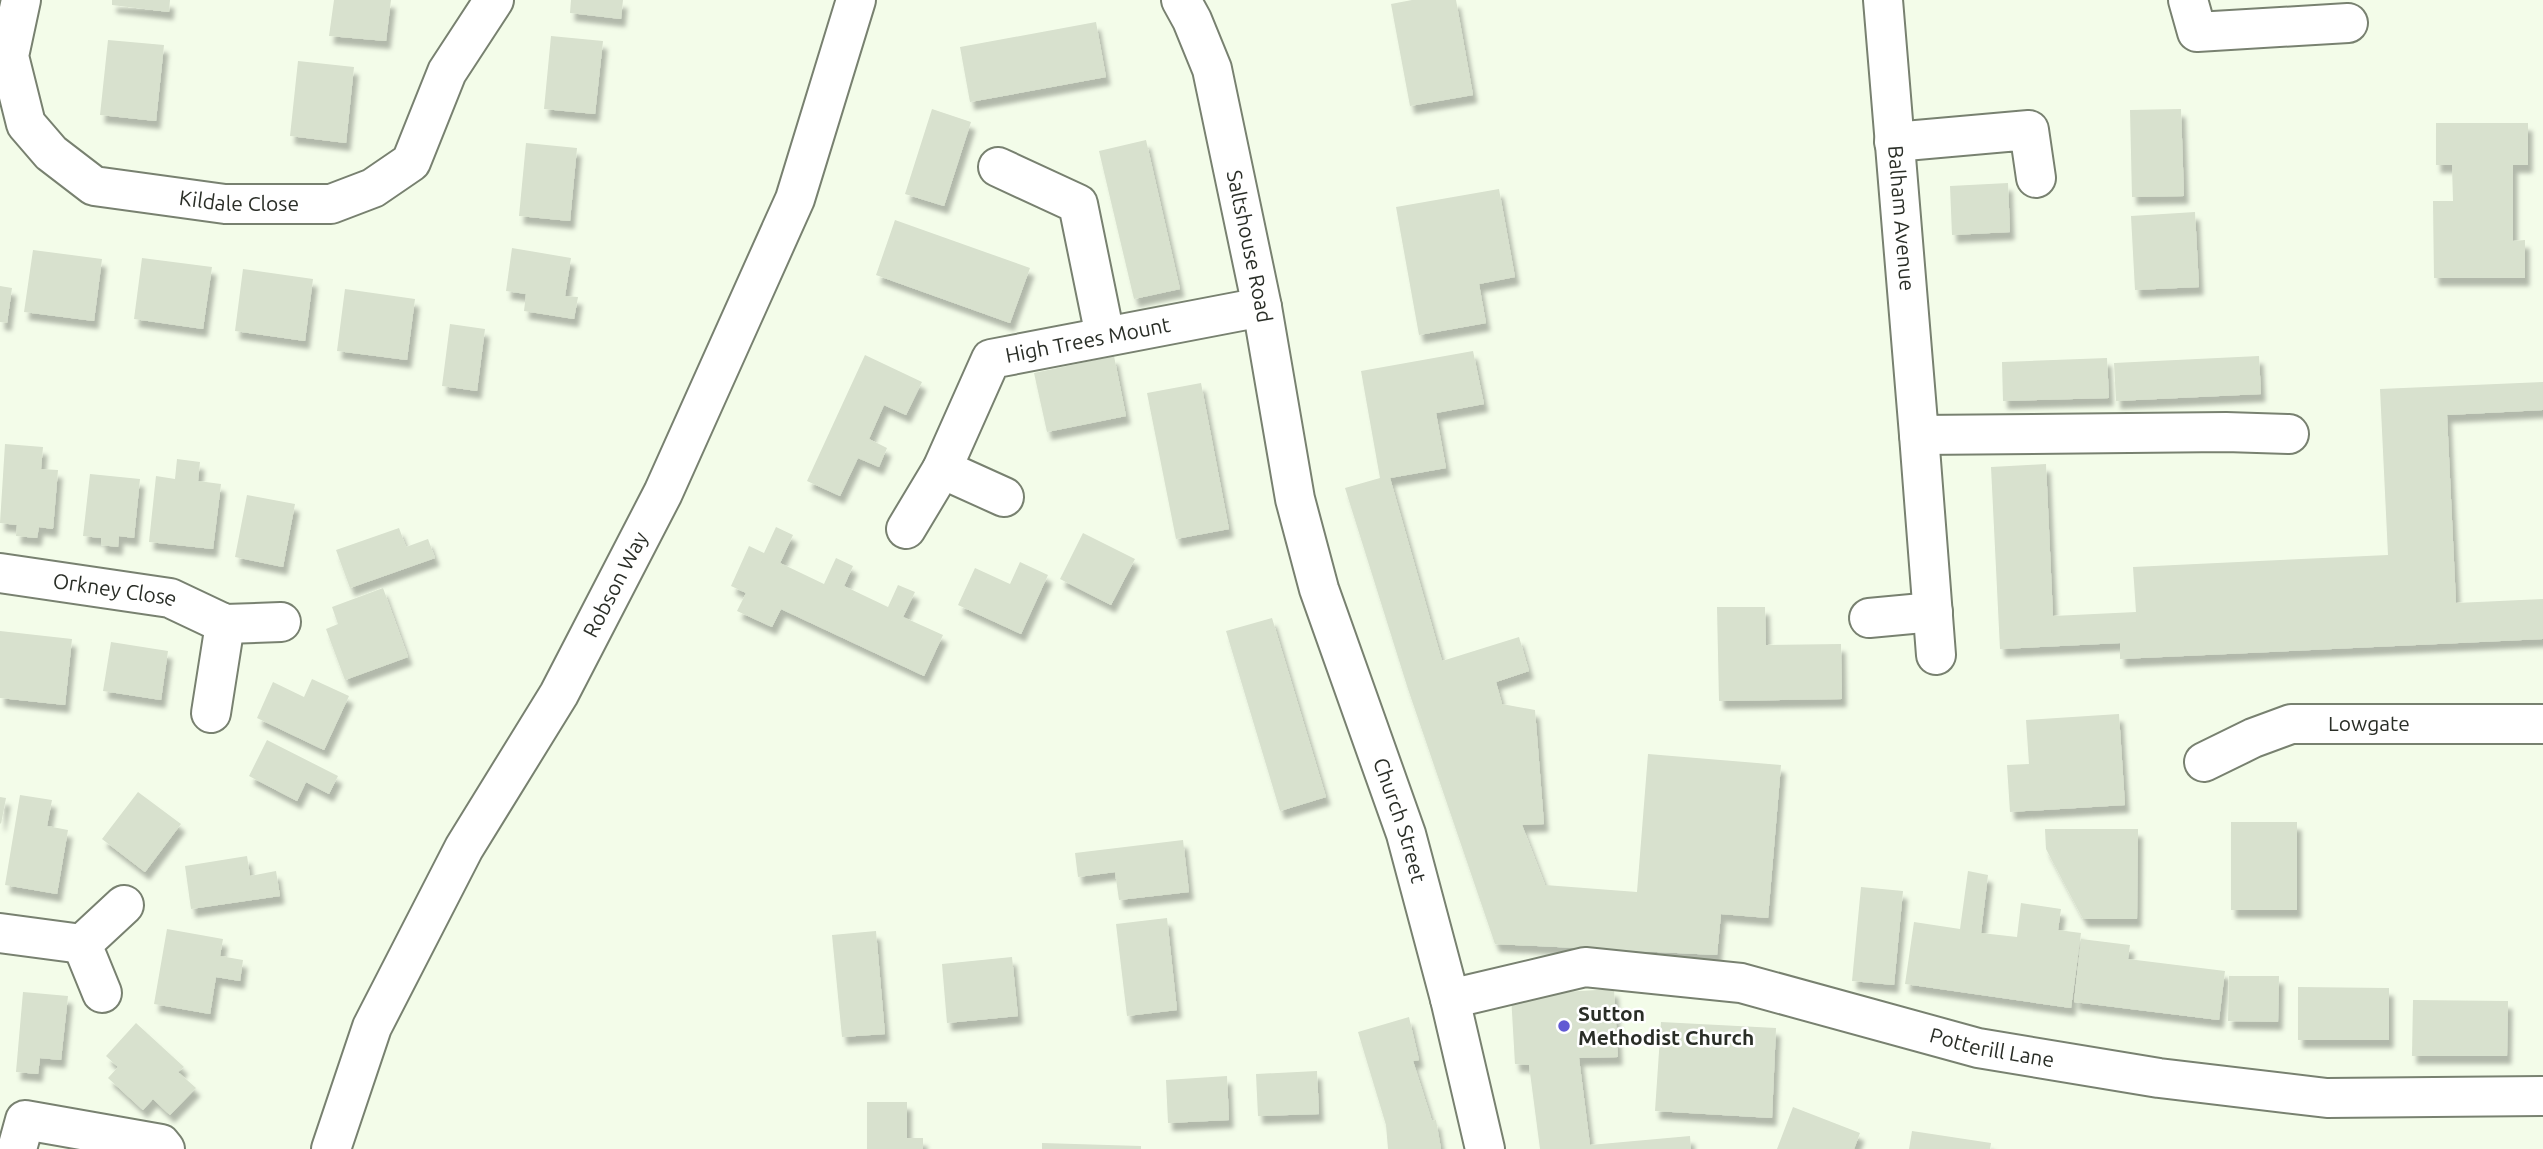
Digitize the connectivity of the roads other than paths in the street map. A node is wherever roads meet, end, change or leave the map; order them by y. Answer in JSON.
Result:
{"nodes":[{"id":1,"x":21,"y":0,"type":"edge"},
{"id":2,"x":494,"y":0,"type":"edge"},
{"id":3,"x":856,"y":0,"type":"edge"},
{"id":4,"x":1181,"y":0,"type":"edge"},
{"id":5,"x":1882,"y":0,"type":"edge"},
{"id":6,"x":2188,"y":0,"type":"edge"},
{"id":7,"x":2348,"y":23,"type":"dead end"},
{"id":8,"x":1894,"y":142,"type":"junction"},
{"id":9,"x":998,"y":167,"type":"dead end"},
{"id":10,"x":2036,"y":178,"type":"dead end"},
{"id":11,"x":1262,"y":306,"type":"junction"},
{"id":12,"x":1105,"y":336,"type":"junction"},
{"id":13,"x":2289,"y":434,"type":"dead end"},
{"id":14,"x":1919,"y":435,"type":"junction"},
{"id":15,"x":942,"y":469,"type":"junction"},
{"id":16,"x":1004,"y":497,"type":"dead end"},
{"id":17,"x":1295,"y":499,"type":"joint"},
{"id":18,"x":906,"y":529,"type":"dead end"},
{"id":19,"x":0,"y":573,"type":"edge"},
{"id":20,"x":1933,"y":612,"type":"junction"},
{"id":21,"x":1869,"y":618,"type":"dead end"},
{"id":22,"x":281,"y":622,"type":"dead end"},
{"id":23,"x":225,"y":624,"type":"junction"},
{"id":24,"x":1937,"y":655,"type":"dead end"},
{"id":25,"x":211,"y":713,"type":"dead end"},
{"id":26,"x":2543,"y":724,"type":"edge"},
{"id":27,"x":2204,"y":762,"type":"dead end"},
{"id":28,"x":124,"y":905,"type":"dead end"},
{"id":29,"x":0,"y":933,"type":"edge"},
{"id":30,"x":82,"y":944,"type":"junction"},
{"id":31,"x":102,"y":993,"type":"dead end"},
{"id":32,"x":1450,"y":999,"type":"junction"},
{"id":33,"x":2543,"y":1096,"type":"edge"},
{"id":34,"x":17,"y":1149,"type":"edge"},
{"id":35,"x":165,"y":1149,"type":"edge"},
{"id":36,"x":331,"y":1149,"type":"edge"},
{"id":37,"x":1485,"y":1149,"type":"edge"}],
"edges":[{"from":1,"to":2,"type":"street","name":"Kildale Close"},
{"from":3,"to":36,"type":"street","name":"Robson Way"},
{"from":4,"to":11,"type":"street","name":"Saltshouse Road"},
{"from":5,"to":8,"type":"street","name":"Balham Avenue"},
{"from":6,"to":7,"type":"street"},
{"from":8,"to":10,"type":"street"},
{"from":8,"to":14,"type":"street","name":"Balham Avenue"},
{"from":9,"to":12,"type":"street"},
{"from":11,"to":12,"type":"street","name":"High Trees Mount"},
{"from":11,"to":17,"type":"street","name":"Saltshouse Road"},
{"from":12,"to":15,"type":"street","name":"High Trees Mount"},
{"from":13,"to":14,"type":"street"},
{"from":14,"to":20,"type":"street","name":"Balham Avenue"},
{"from":15,"to":16,"type":"street"},
{"from":15,"to":18,"type":"street","name":"High Trees Mount"},
{"from":17,"to":32,"type":"street","name":"Church Street"},
{"from":19,"to":23,"type":"street","name":"Orkney Close"},
{"from":20,"to":21,"type":"street"},
{"from":20,"to":24,"type":"street","name":"Balham Avenue"},
{"from":22,"to":23,"type":"street","name":"Orkney Close"},
{"from":23,"to":25,"type":"street"},
{"from":26,"to":27,"type":"street","name":"Lowgate"},
{"from":28,"to":30,"type":"street"},
{"from":29,"to":30,"type":"street"},
{"from":30,"to":31,"type":"street"},
{"from":32,"to":33,"type":"street","name":"Potterill Lane"},
{"from":32,"to":37,"type":"street","name":"Church Street"},
{"from":34,"to":35,"type":"street"}]}
